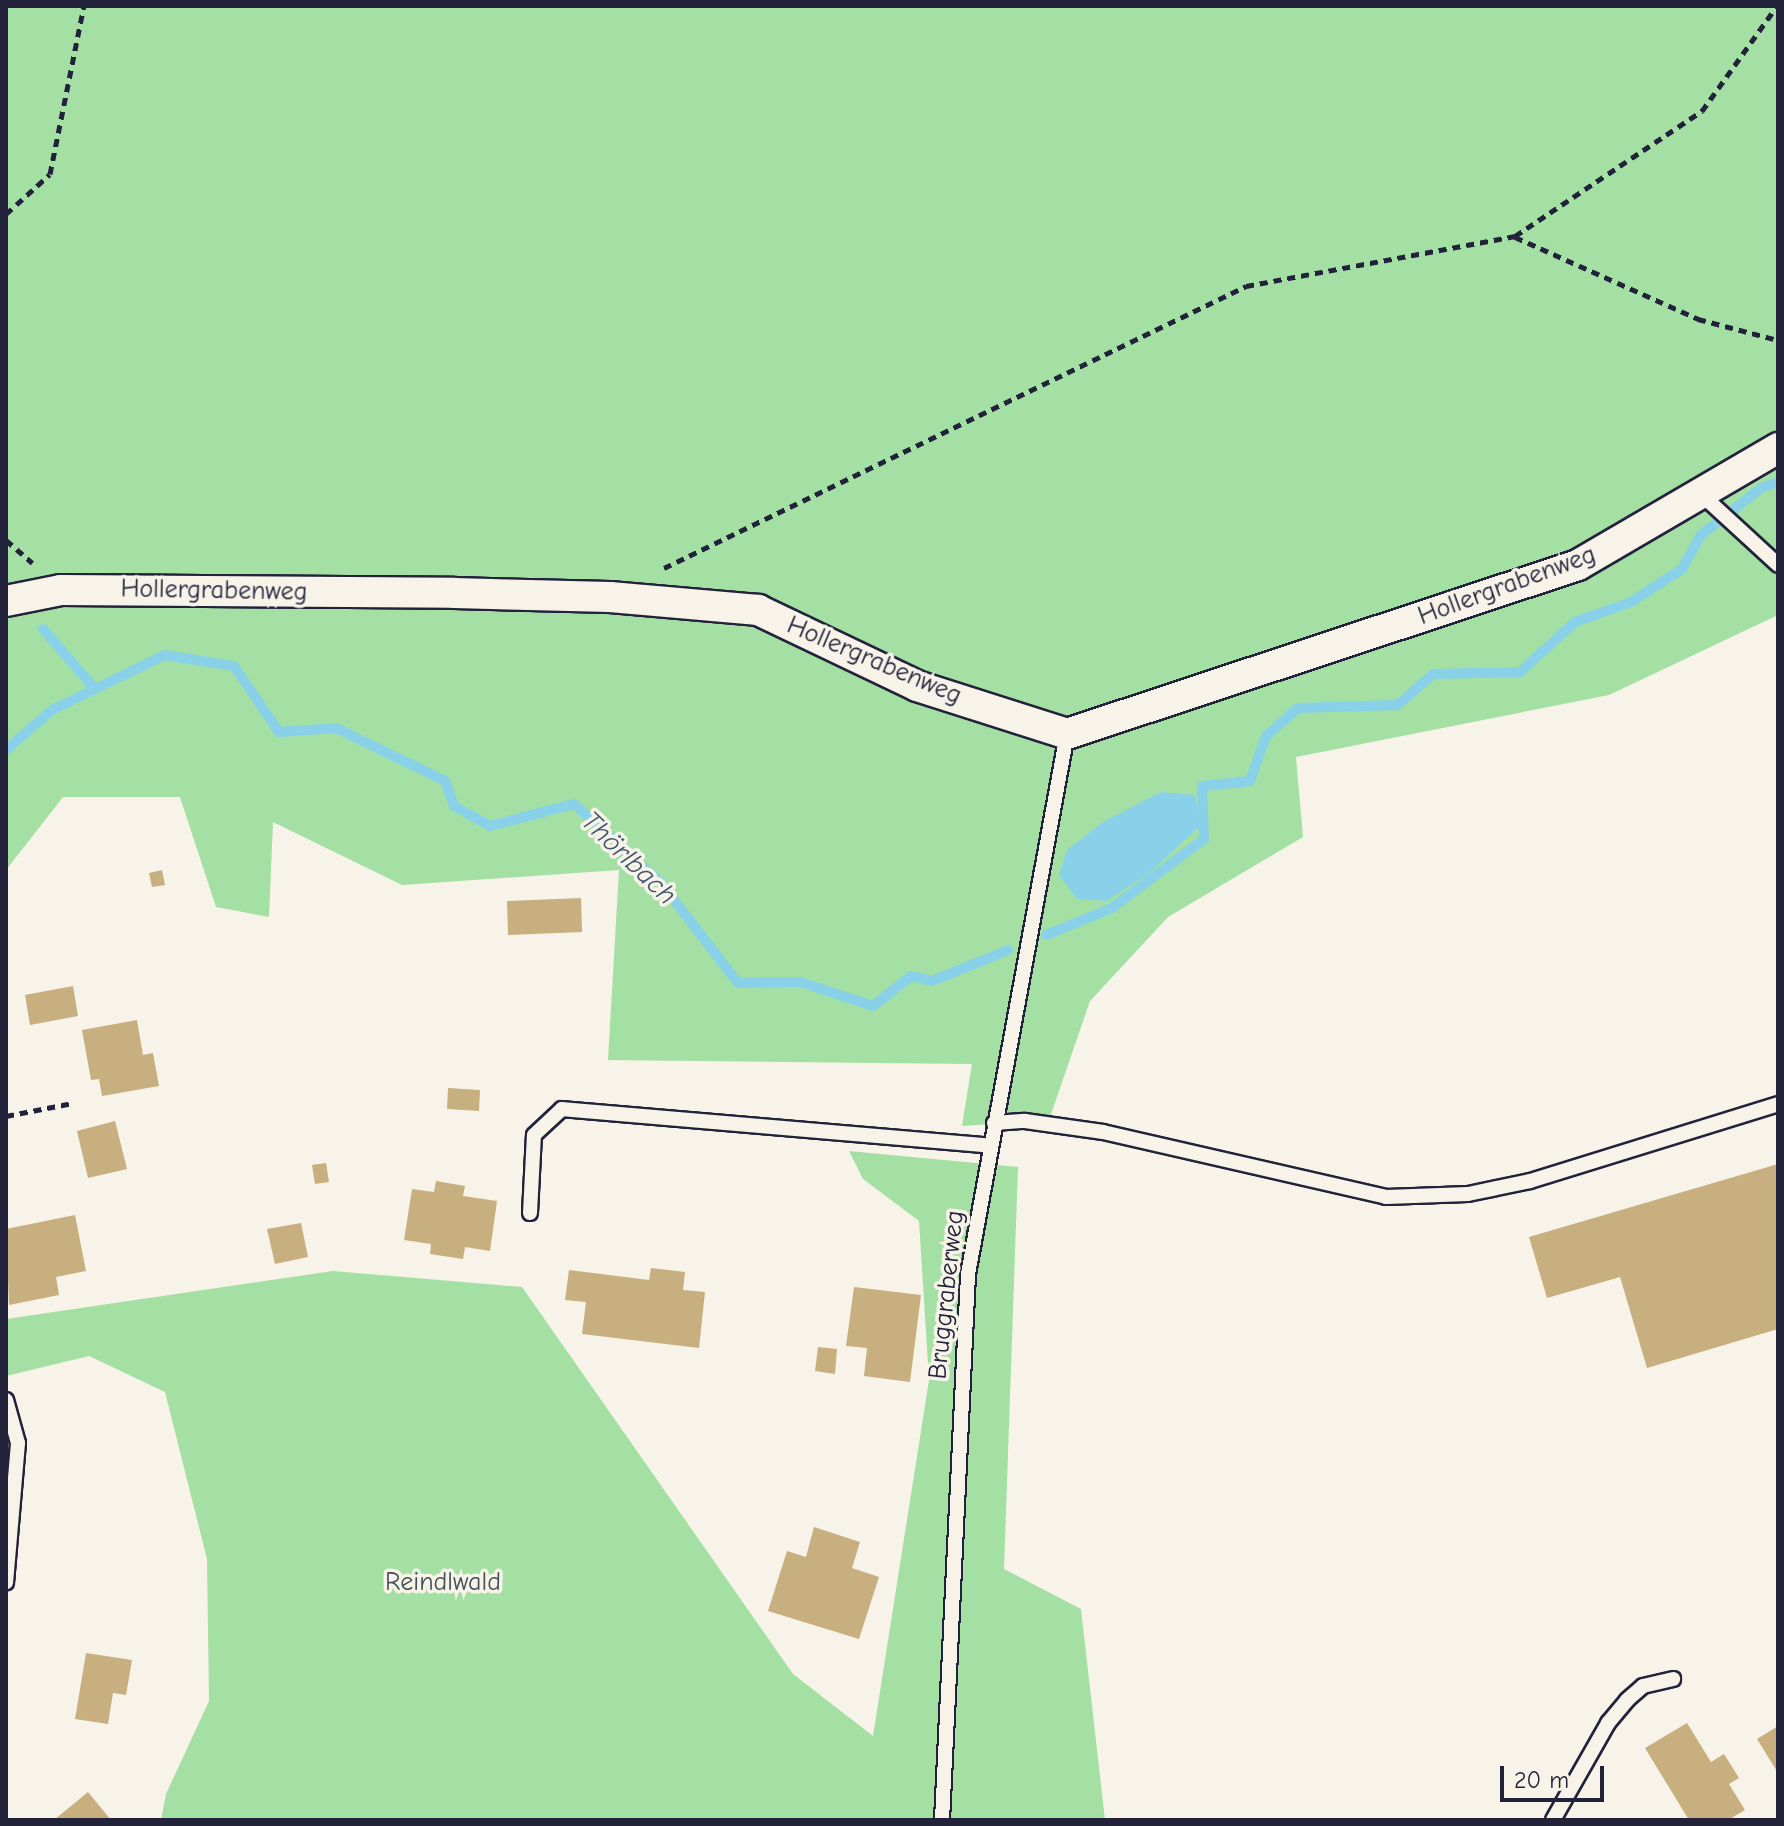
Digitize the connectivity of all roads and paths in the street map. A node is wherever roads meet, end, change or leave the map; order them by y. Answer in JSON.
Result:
{"nodes":[{"id":1,"x":84,"y":6,"type":"edge"},
{"id":2,"x":1777,"y":6,"type":"edge"},
{"id":3,"x":6,"y":214,"type":"edge"},
{"id":4,"x":1515,"y":236,"type":"junction"},
{"id":5,"x":1778,"y":340,"type":"edge"},
{"id":6,"x":1778,"y":448,"type":"edge"},
{"id":7,"x":1702,"y":495,"type":"junction"},
{"id":8,"x":1778,"y":565,"type":"edge"},
{"id":9,"x":661,"y":569,"type":"dead end"},
{"id":10,"x":6,"y":601,"type":"edge"},
{"id":11,"x":1067,"y":734,"type":"junction"},
{"id":12,"x":73,"y":1103,"type":"dead end"},
{"id":13,"x":1778,"y":1104,"type":"edge"},
{"id":14,"x":6,"y":1116,"type":"edge"},
{"id":15,"x":994,"y":1123,"type":"junction"},
{"id":16,"x":990,"y":1146,"type":"junction"},
{"id":17,"x":530,"y":1213,"type":"dead end"},
{"id":18,"x":6,"y":1400,"type":"edge"},
{"id":19,"x":6,"y":1582,"type":"edge"},
{"id":20,"x":1673,"y":1679,"type":"dead end"},
{"id":21,"x":942,"y":1820,"type":"edge"},
{"id":22,"x":1553,"y":1820,"type":"edge"}],
"edges":[{"from":1,"to":3,"type":"path"},
{"from":2,"to":4,"type":"path"},
{"from":4,"to":5,"type":"path"},
{"from":4,"to":9,"type":"path"},
{"from":6,"to":7,"type":"street","name":"Hollergrabenweg"},
{"from":7,"to":8,"type":"lane"},
{"from":7,"to":11,"type":"street","name":"Hollergrabenweg"},
{"from":10,"to":11,"type":"street","name":"Hollergrabenweg"},
{"from":11,"to":15,"type":"lane","name":"Bruggraberweg"},
{"from":12,"to":14,"type":"path"},
{"from":13,"to":15,"type":"lane"},
{"from":15,"to":16,"type":"lane","name":"Bruggraberweg"},
{"from":16,"to":17,"type":"lane"},
{"from":16,"to":21,"type":"lane","name":"Bruggraberweg"},
{"from":18,"to":19,"type":"lane"},
{"from":20,"to":22,"type":"lane"}]}
